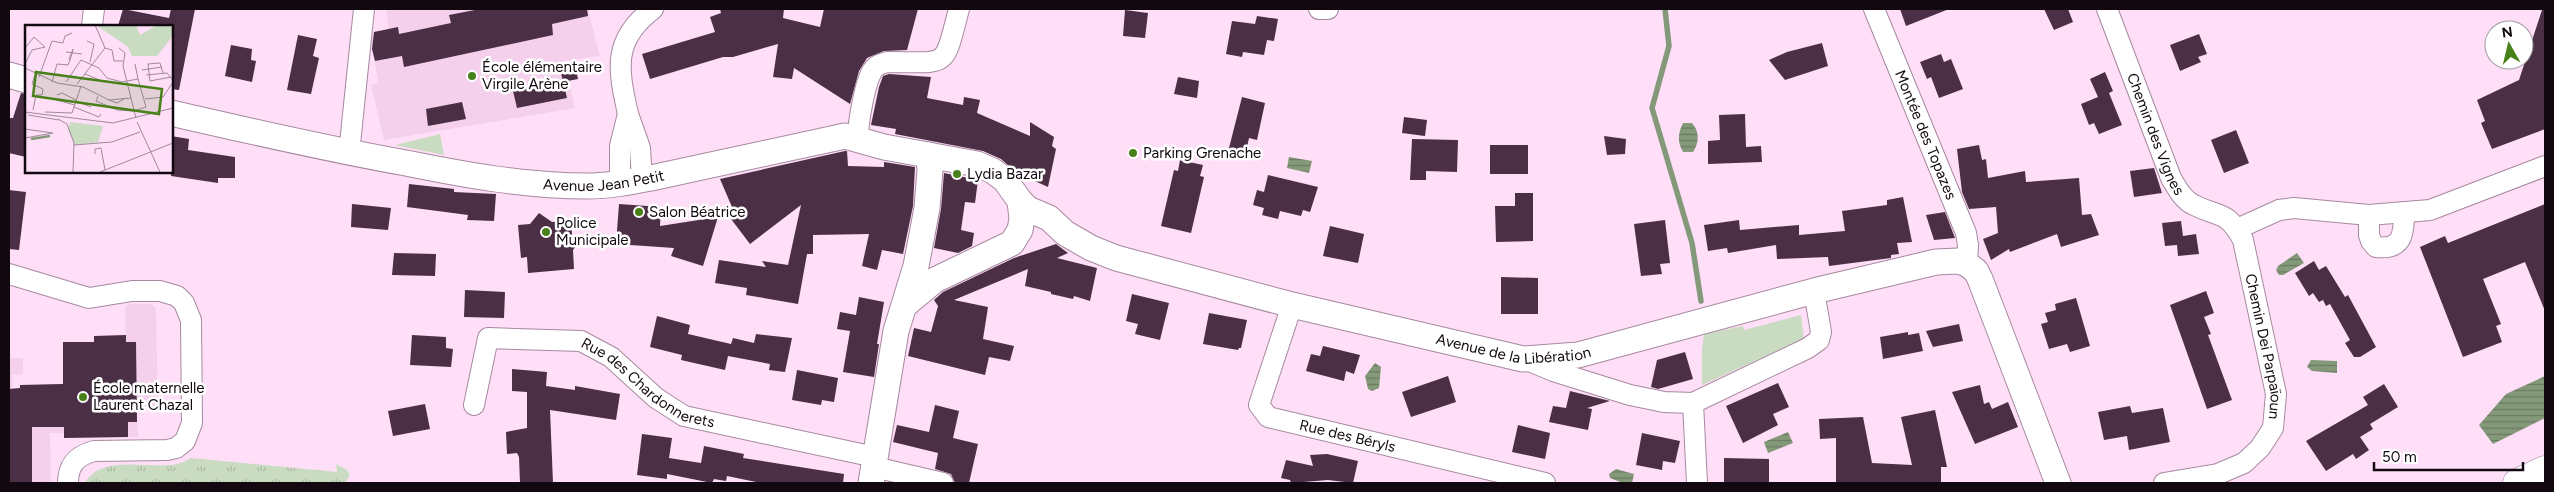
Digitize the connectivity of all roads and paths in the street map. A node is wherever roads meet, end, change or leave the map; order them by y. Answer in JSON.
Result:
{"nodes":[{"id":1,"x":94,"y":9,"type":"edge"},
{"id":2,"x":364,"y":9,"type":"edge"},
{"id":3,"x":652,"y":9,"type":"edge"},
{"id":4,"x":959,"y":9,"type":"edge"},
{"id":5,"x":1319,"y":9,"type":"edge"},
{"id":6,"x":1328,"y":9,"type":"edge"},
{"id":7,"x":1874,"y":9,"type":"edge"},
{"id":8,"x":2107,"y":9,"type":"edge"},
{"id":9,"x":92,"y":25,"type":"edge"},
{"id":10,"x":9,"y":75,"type":"edge"},
{"id":11,"x":25,"y":80,"type":"edge"},
{"id":12,"x":172,"y":113,"type":"edge"},
{"id":13,"x":858,"y":138,"type":"junction"},
{"id":14,"x":349,"y":153,"type":"junction"},
{"id":15,"x":929,"y":155,"type":"junction"},
{"id":16,"x":2545,"y":166,"type":"edge"},
{"id":17,"x":631,"y":182,"type":"junction"},
{"id":18,"x":1020,"y":201,"type":"junction"},
{"id":19,"x":2404,"y":213,"type":"junction"},
{"id":20,"x":2368,"y":215,"type":"junction"},
{"id":21,"x":2237,"y":229,"type":"junction"},
{"id":22,"x":1065,"y":233,"type":"junction"},
{"id":23,"x":1012,"y":244,"type":"junction"},
{"id":24,"x":1967,"y":264,"type":"junction"},
{"id":25,"x":926,"y":273,"type":"junction"},
{"id":26,"x":9,"y":274,"type":"edge"},
{"id":27,"x":1814,"y":291,"type":"junction"},
{"id":28,"x":1292,"y":305,"type":"junction"},
{"id":29,"x":1523,"y":358,"type":"junction"},
{"id":30,"x":1692,"y":403,"type":"junction"},
{"id":31,"x":474,"y":404,"type":"dead end"},
{"id":32,"x":873,"y":469,"type":"edge"},
{"id":33,"x":2545,"y":470,"type":"edge"},
{"id":34,"x":68,"y":483,"type":"edge"},
{"id":35,"x":943,"y":483,"type":"edge"},
{"id":36,"x":1544,"y":483,"type":"edge"},
{"id":37,"x":1697,"y":483,"type":"edge"},
{"id":38,"x":2058,"y":483,"type":"edge"},
{"id":39,"x":2164,"y":483,"type":"edge"},
{"id":40,"x":2518,"y":483,"type":"edge"}],
"edges":[{"from":1,"to":9,"type":"street"},
{"from":2,"to":14,"type":"street"},
{"from":3,"to":17,"type":"street"},
{"from":4,"to":13,"type":"street"},
{"from":5,"to":6,"type":"street"},
{"from":7,"to":24,"type":"street","name":"Montée des Topazes"},
{"from":8,"to":21,"type":"street","name":"Chemin des Vignes"},
{"from":10,"to":11,"type":"street"},
{"from":12,"to":14,"type":"street","name":"Avenue Jean Petit"},
{"from":13,"to":15,"type":"street","name":"Avenue Jean Petit"},
{"from":13,"to":17,"type":"street","name":"Avenue Jean Petit"},
{"from":14,"to":17,"type":"street","name":"Avenue Jean Petit"},
{"from":15,"to":18,"type":"street","name":"Avenue Jean Petit"},
{"from":15,"to":25,"type":"street"},
{"from":16,"to":19,"type":"street"},
{"from":18,"to":22,"type":"street","name":"Avenue de la Libération"},
{"from":18,"to":23,"type":"street"},
{"from":19,"to":20,"type":"street"},
{"from":19,"to":20,"type":"street"},
{"from":20,"to":21,"type":"street"},
{"from":21,"to":39,"type":"street","name":"Chemin Dei Parpaïoun"},
{"from":22,"to":23,"type":"street"},
{"from":22,"to":28,"type":"street","name":"Avenue de la Libération"},
{"from":23,"to":25,"type":"street"},
{"from":24,"to":27,"type":"street","name":"Avenue de la Libération"},
{"from":24,"to":38,"type":"street"},
{"from":25,"to":32,"type":"street"},
{"from":26,"to":34,"type":"street"},
{"from":27,"to":29,"type":"street","name":"Avenue de la Libération"},
{"from":27,"to":30,"type":"street"},
{"from":28,"to":29,"type":"street","name":"Avenue de la Libération"},
{"from":28,"to":36,"type":"street","name":"Rue des Béryls"},
{"from":29,"to":30,"type":"street"},
{"from":30,"to":37,"type":"street"},
{"from":31,"to":32,"type":"street","name":"Rue des Chardonnerets"},
{"from":32,"to":35,"type":"street"},
{"from":33,"to":40,"type":"highway"}]}
